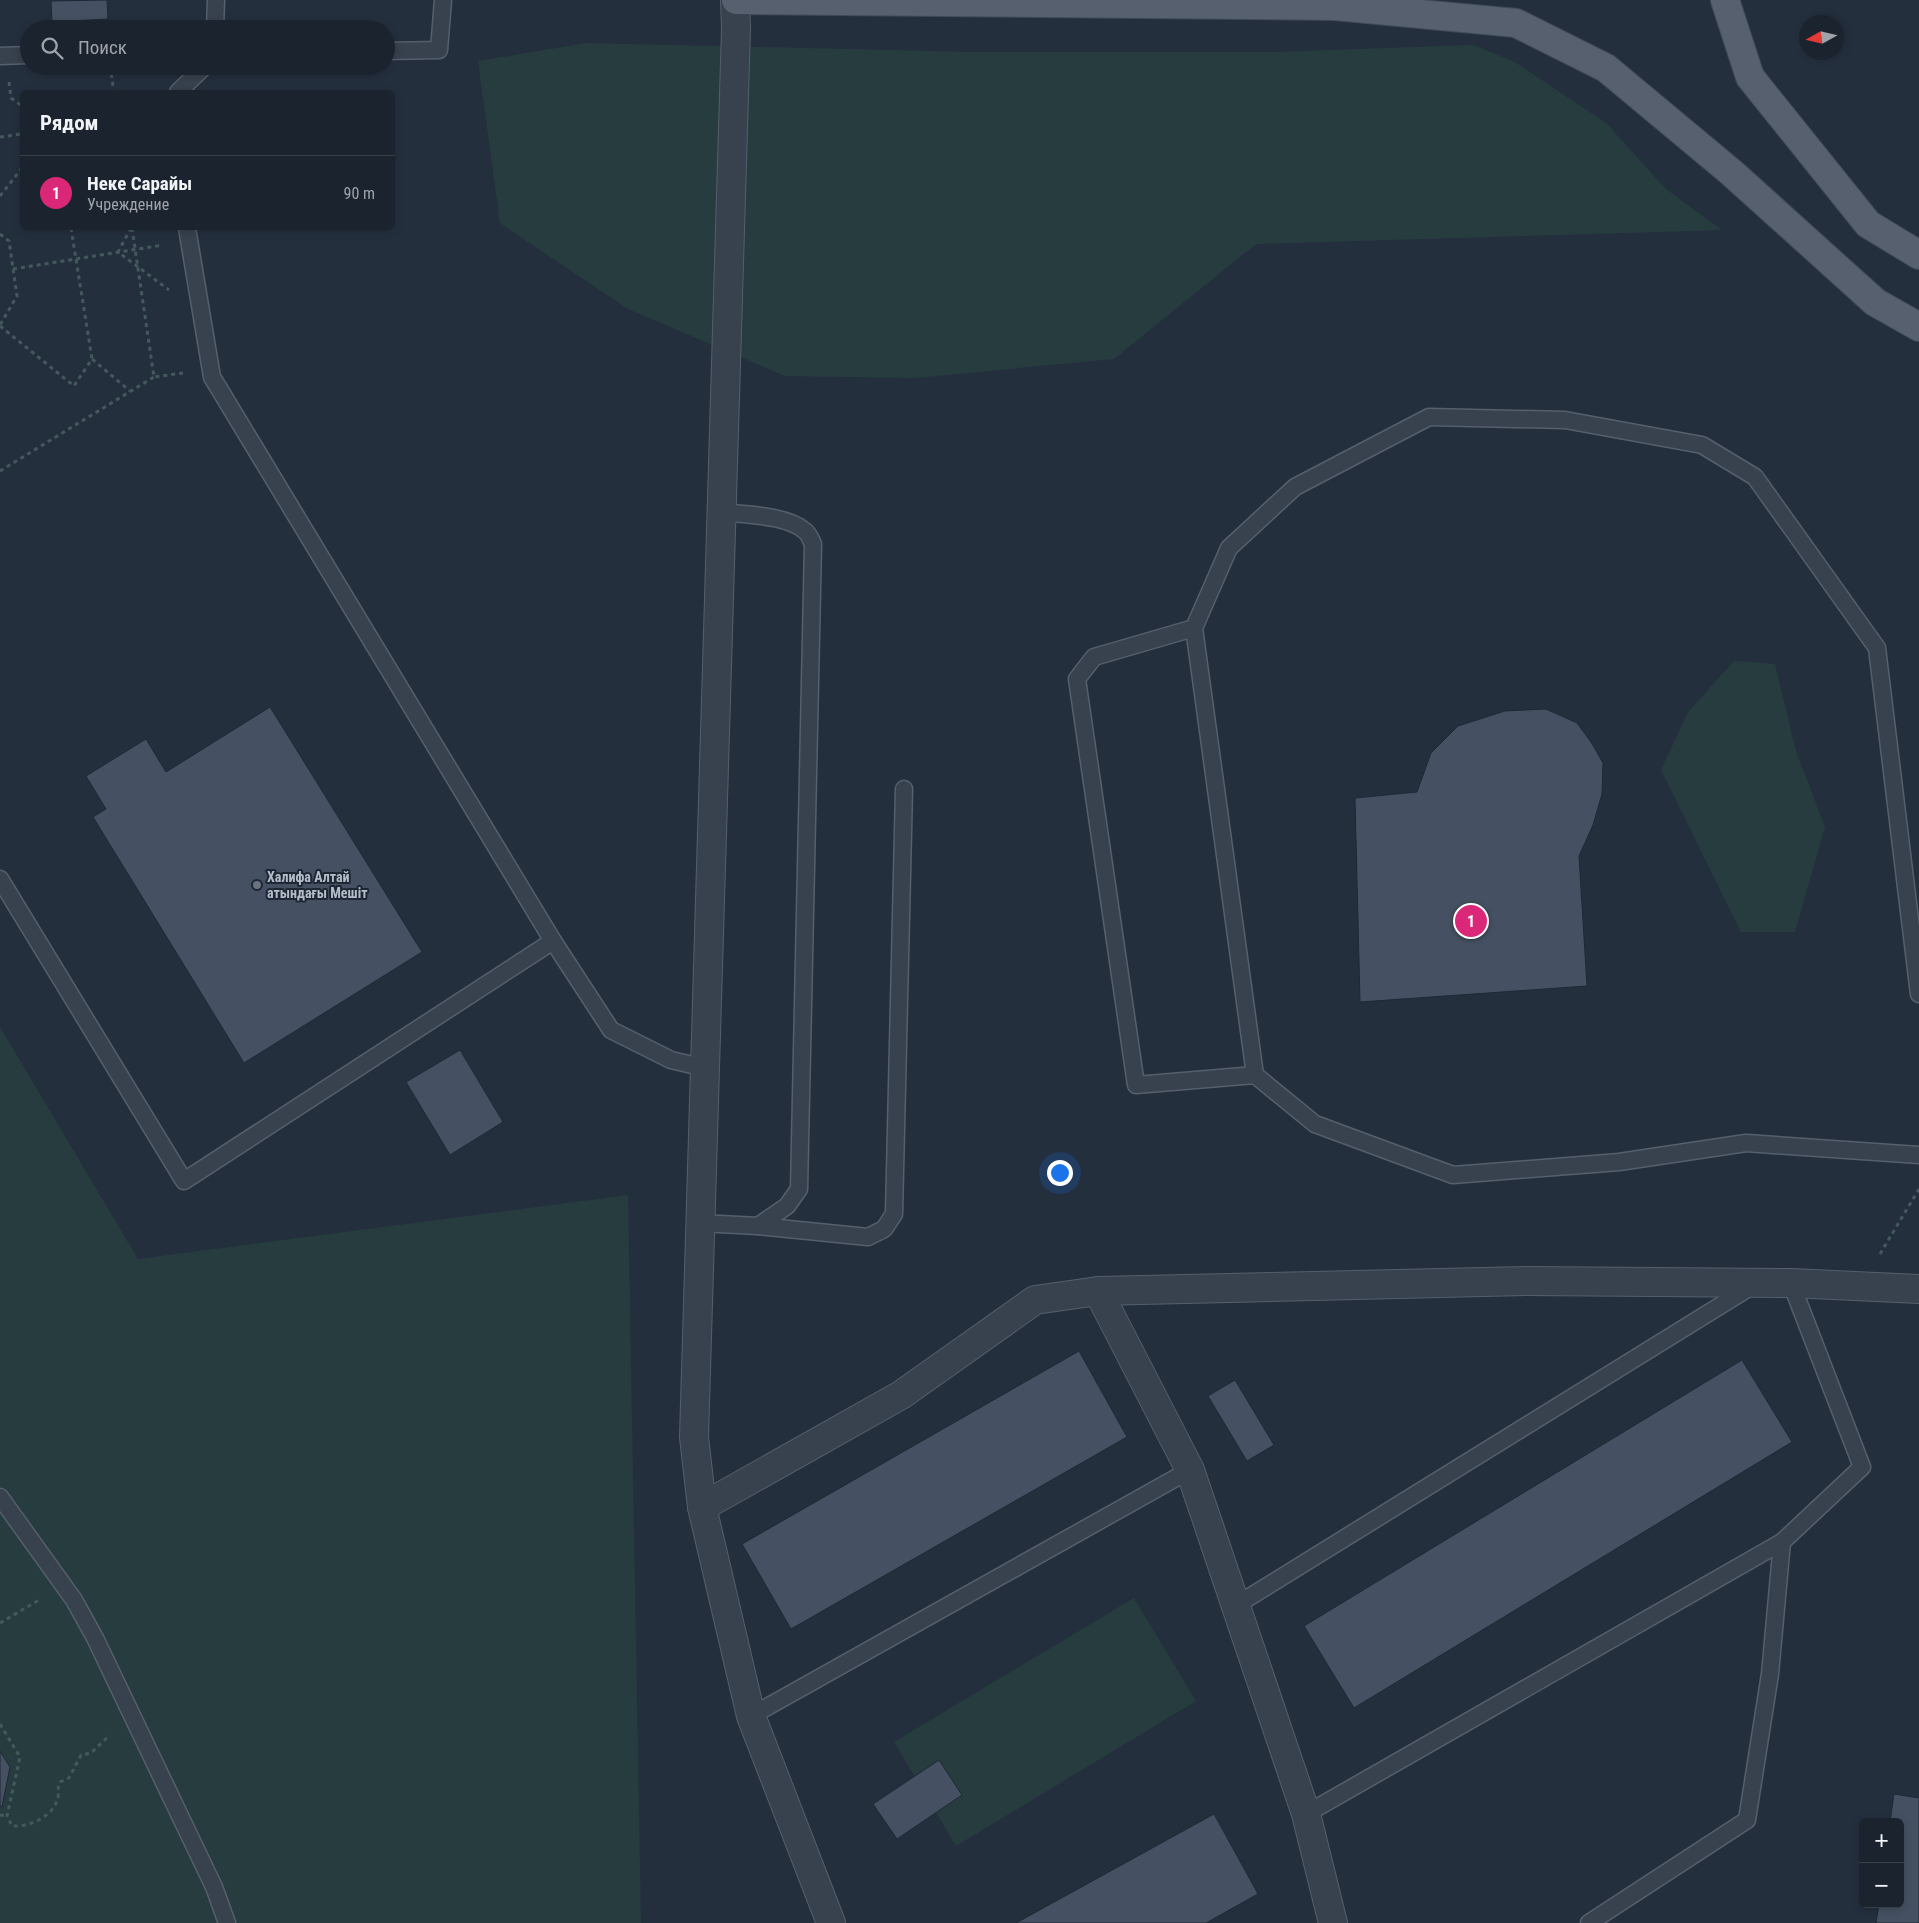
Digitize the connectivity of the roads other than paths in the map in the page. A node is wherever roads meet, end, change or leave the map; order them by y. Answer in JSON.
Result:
{"nodes":[{"id":1,"x":216,"y":0,"type":"edge"},
{"id":2,"x":443,"y":0,"type":"edge"},
{"id":3,"x":736,"y":0,"type":"edge"},
{"id":4,"x":1725,"y":0,"type":"edge"},
{"id":5,"x":215,"y":20,"type":"edge"},
{"id":6,"x":395,"y":51,"type":"edge"},
{"id":7,"x":0,"y":56,"type":"edge"},
{"id":8,"x":20,"y":56,"type":"edge"},
{"id":9,"x":196,"y":75,"type":"edge"},
{"id":10,"x":180,"y":90,"type":"edge"},
{"id":11,"x":188,"y":234,"type":"edge"},
{"id":12,"x":1919,"y":255,"type":"edge"},
{"id":13,"x":1919,"y":327,"type":"edge"},
{"id":14,"x":722,"y":512,"type":"junction"},
{"id":15,"x":1194,"y":628,"type":"junction"},
{"id":16,"x":904,"y":789,"type":"dead end"},
{"id":17,"x":0,"y":879,"type":"edge"},
{"id":18,"x":553,"y":941,"type":"junction"},
{"id":19,"x":1919,"y":994,"type":"edge"},
{"id":20,"x":705,"y":1068,"type":"junction"},
{"id":21,"x":1255,"y":1075,"type":"junction"},
{"id":22,"x":1919,"y":1155,"type":"edge"},
{"id":23,"x":700,"y":1222,"type":"junction"},
{"id":24,"x":758,"y":1226,"type":"junction"},
{"id":25,"x":1756,"y":1283,"type":"junction"},
{"id":26,"x":1791,"y":1283,"type":"junction"},
{"id":27,"x":1919,"y":1289,"type":"edge"},
{"id":28,"x":1098,"y":1291,"type":"junction"},
{"id":29,"x":1190,"y":1470,"type":"junction"},
{"id":30,"x":0,"y":1497,"type":"edge"},
{"id":31,"x":702,"y":1507,"type":"junction"},
{"id":32,"x":1782,"y":1542,"type":"junction"},
{"id":33,"x":1236,"y":1606,"type":"junction"},
{"id":34,"x":751,"y":1716,"type":"junction"},
{"id":35,"x":1306,"y":1814,"type":"junction"},
{"id":36,"x":1329,"y":1921,"type":"edge"},
{"id":37,"x":227,"y":1923,"type":"edge"},
{"id":38,"x":831,"y":1923,"type":"edge"},
{"id":39,"x":1589,"y":1923,"type":"edge"}],
"edges":[{"from":1,"to":5,"type":"lane"},
{"from":2,"to":6,"type":"lane"},
{"from":3,"to":13,"type":"main road"},
{"from":3,"to":14,"type":"street"},
{"from":4,"to":12,"type":"main road"},
{"from":7,"to":8,"type":"lane"},
{"from":9,"to":10,"type":"lane"},
{"from":11,"to":18,"type":"lane"},
{"from":14,"to":20,"type":"street"},
{"from":14,"to":24,"type":"lane"},
{"from":15,"to":19,"type":"lane"},
{"from":15,"to":21,"type":"lane"},
{"from":15,"to":21,"type":"lane"},
{"from":16,"to":24,"type":"lane"},
{"from":17,"to":18,"type":"lane"},
{"from":18,"to":20,"type":"lane"},
{"from":20,"to":23,"type":"street"},
{"from":21,"to":22,"type":"lane"},
{"from":23,"to":24,"type":"lane"},
{"from":23,"to":31,"type":"street"},
{"from":25,"to":26,"type":"street"},
{"from":25,"to":28,"type":"street"},
{"from":25,"to":33,"type":"lane"},
{"from":26,"to":27,"type":"street"},
{"from":26,"to":32,"type":"lane"},
{"from":28,"to":29,"type":"street"},
{"from":28,"to":31,"type":"street"},
{"from":29,"to":33,"type":"street"},
{"from":29,"to":34,"type":"lane"},
{"from":30,"to":37,"type":"lane"},
{"from":31,"to":34,"type":"street"},
{"from":32,"to":35,"type":"lane"},
{"from":32,"to":39,"type":"lane"},
{"from":33,"to":35,"type":"street"},
{"from":34,"to":38,"type":"street"},
{"from":35,"to":36,"type":"street"}]}
